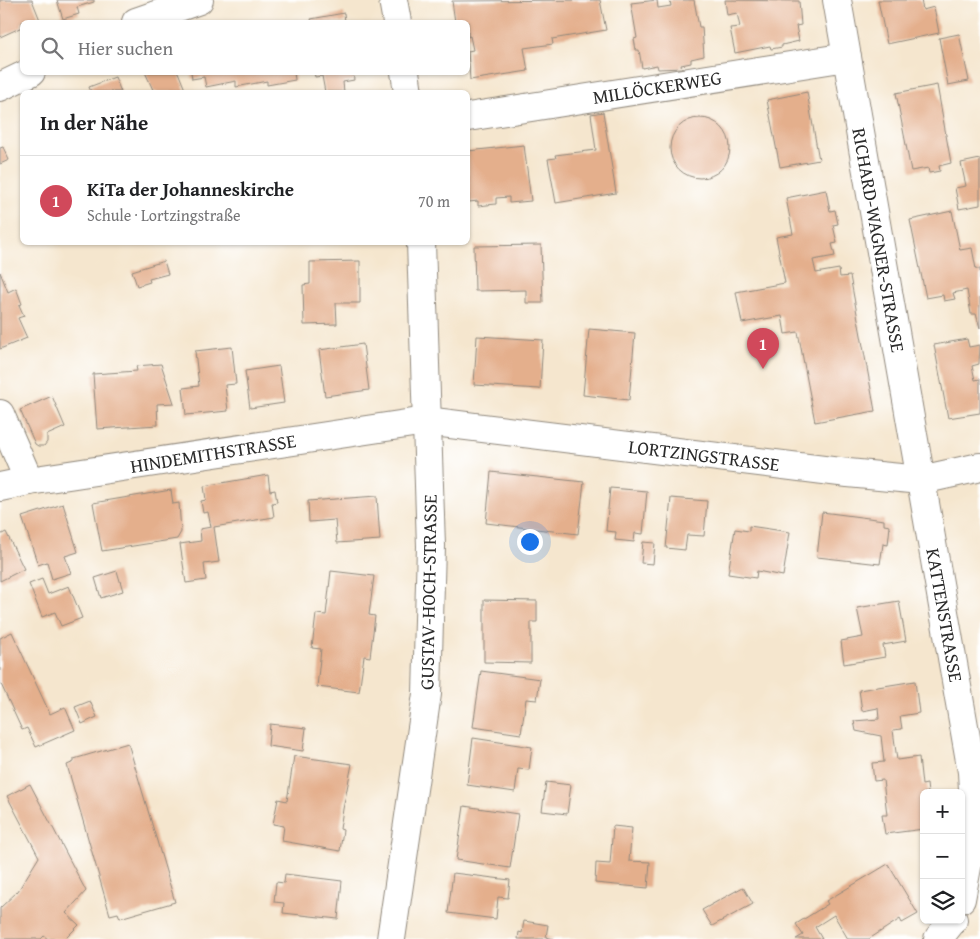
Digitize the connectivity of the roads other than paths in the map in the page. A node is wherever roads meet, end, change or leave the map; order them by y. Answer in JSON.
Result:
{"nodes":[{"id":1,"x":199,"y":0,"type":"edge"},
{"id":2,"x":393,"y":0,"type":"edge"},
{"id":3,"x":837,"y":0,"type":"edge"},
{"id":4,"x":142,"y":20,"type":"edge"},
{"id":5,"x":396,"y":20,"type":"edge"},
{"id":6,"x":847,"y":57,"type":"junction"},
{"id":7,"x":25,"y":75,"type":"edge"},
{"id":8,"x":405,"y":75,"type":"edge"},
{"id":9,"x":0,"y":87,"type":"edge"},
{"id":10,"x":408,"y":90,"type":"edge"},
{"id":11,"x":470,"y":117,"type":"edge"},
{"id":12,"x":421,"y":245,"type":"edge"},
{"id":13,"x":0,"y":414,"type":"edge"},
{"id":14,"x":426,"y":422,"type":"junction"},
{"id":15,"x":980,"y":467,"type":"edge"},
{"id":16,"x":921,"y":480,"type":"junction"},
{"id":17,"x":29,"y":481,"type":"junction"},
{"id":18,"x":0,"y":487,"type":"edge"},
{"id":19,"x":977,"y":825,"type":"edge"},
{"id":20,"x":965,"y":880,"type":"edge"},
{"id":21,"x":950,"y":924,"type":"edge"},
{"id":22,"x":391,"y":939,"type":"edge"},
{"id":23,"x":938,"y":939,"type":"edge"}],
"edges":[{"from":1,"to":4,"type":"street"},
{"from":2,"to":5,"type":"street"},
{"from":3,"to":6,"type":"street","name":"RICHARD-WAGNER-STRASSE"},
{"from":6,"to":11,"type":"street","name":"MILLÖCKERWEG"},
{"from":6,"to":16,"type":"street","name":"RICHARD-WAGNER-STRASSE"},
{"from":7,"to":9,"type":"street"},
{"from":8,"to":10,"type":"street"},
{"from":12,"to":14,"type":"street","name":"GUSTAV-HOCH-STRASSE"},
{"from":13,"to":17,"type":"street"},
{"from":14,"to":16,"type":"street","name":"LORTZINGSTRASSE"},
{"from":14,"to":17,"type":"street","name":"HINDEMITHSTRASSE"},
{"from":14,"to":22,"type":"street","name":"GUSTAV-HOCH-STRASSE"},
{"from":15,"to":16,"type":"street","name":"LORTZINGSTRASSE"},
{"from":16,"to":19,"type":"street","name":"KATTENSTRASSE"},
{"from":17,"to":18,"type":"street","name":"HINDEMITHSTRASSE"},
{"from":19,"to":20,"type":"street","name":"KATTENSTRASSE"},
{"from":21,"to":23,"type":"street"}]}
